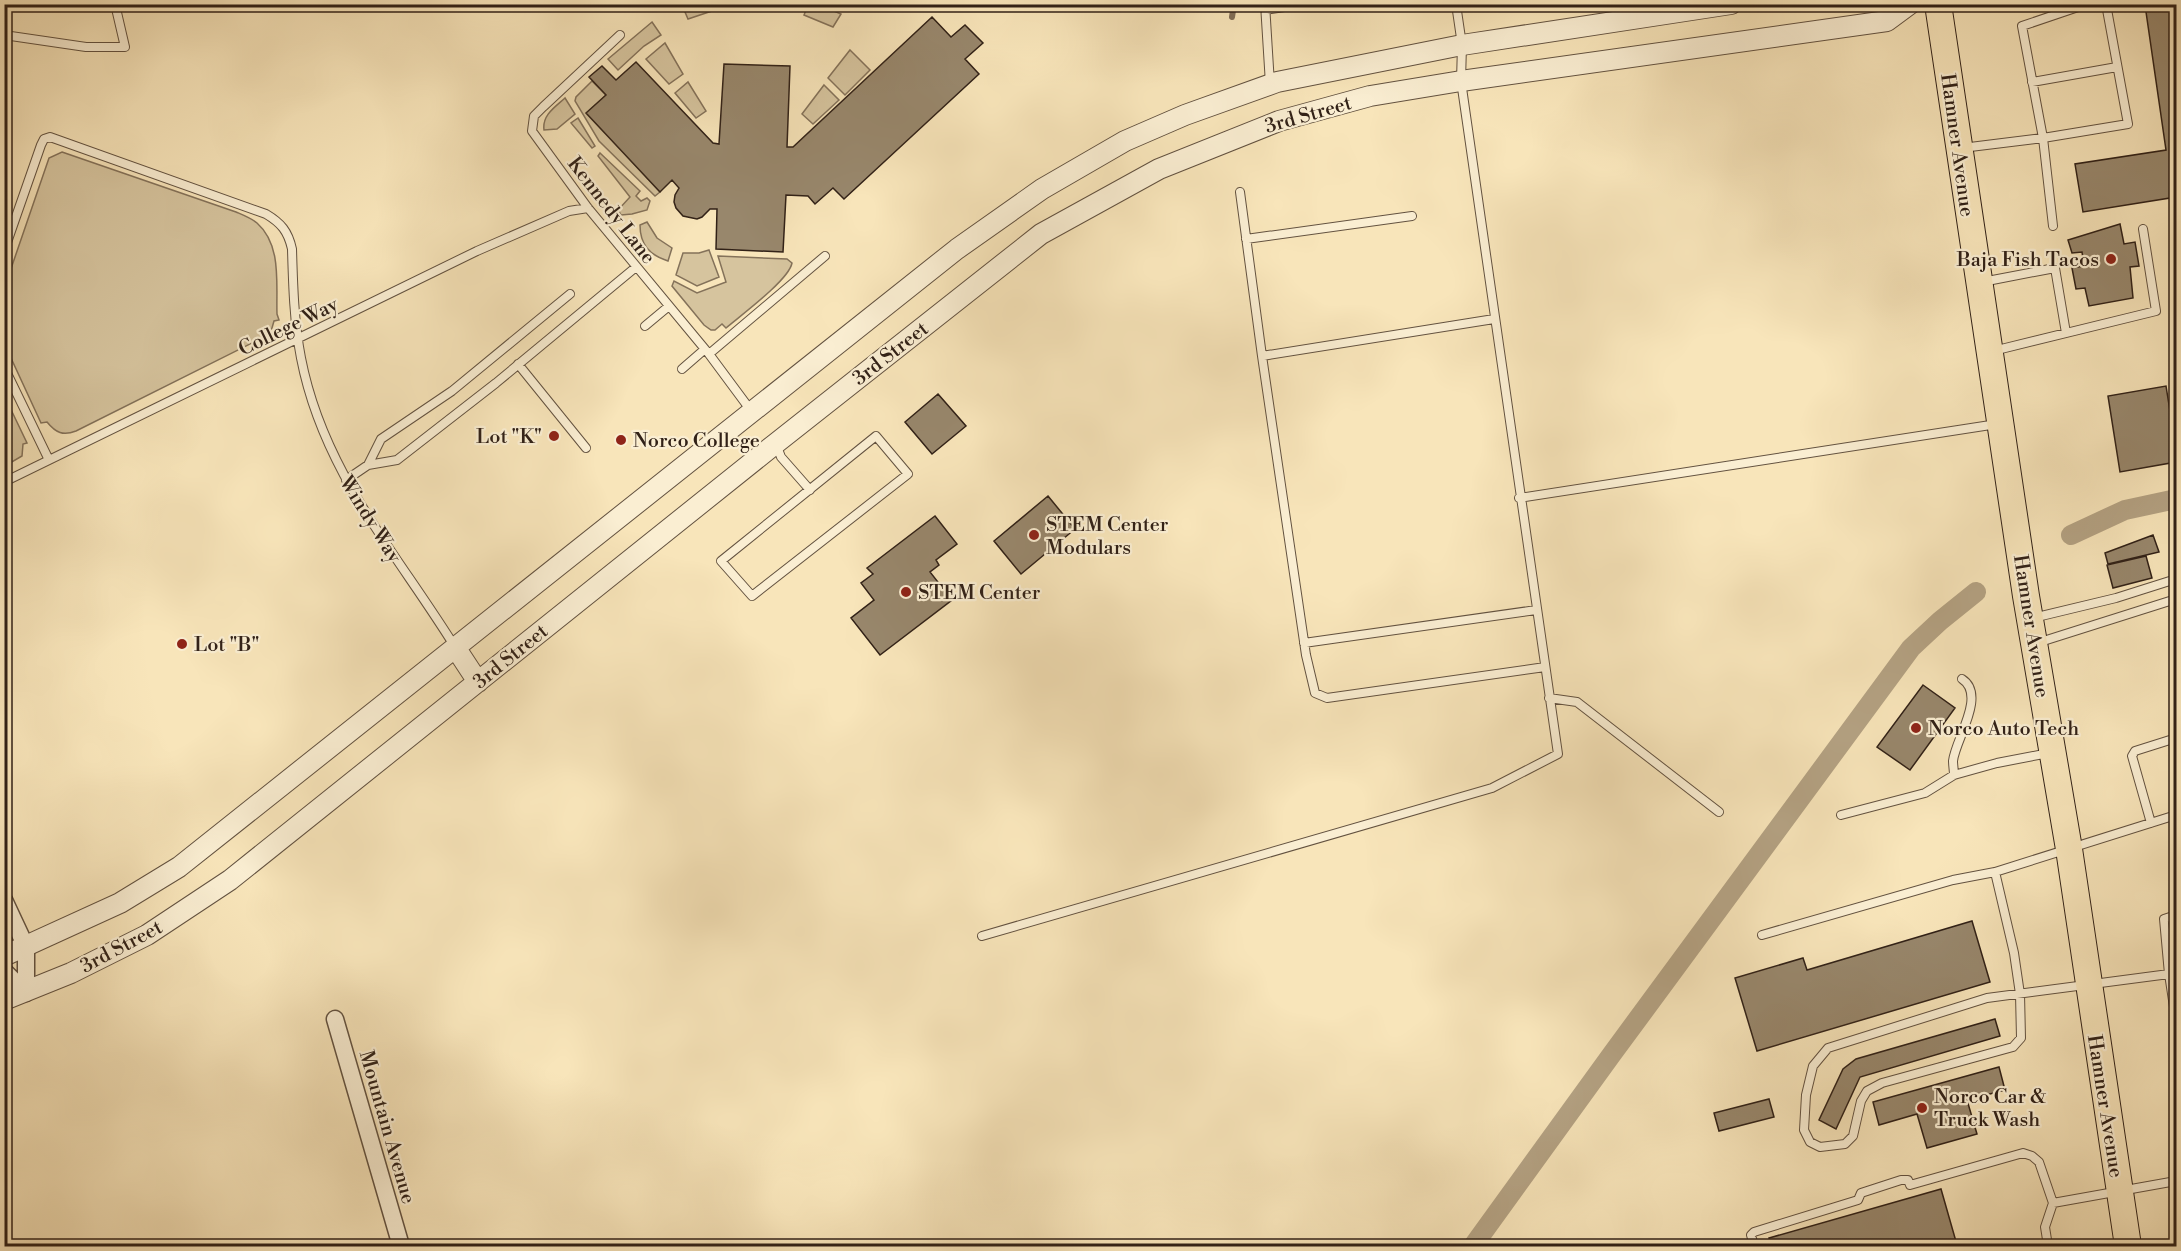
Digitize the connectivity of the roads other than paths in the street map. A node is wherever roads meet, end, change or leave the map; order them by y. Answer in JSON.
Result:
{"nodes":[{"id":1,"x":115,"y":4,"type":"edge"},
{"id":2,"x":1304,"y":4,"type":"edge"},
{"id":3,"x":1456,"y":4,"type":"edge"},
{"id":4,"x":1731,"y":4,"type":"edge"},
{"id":5,"x":1910,"y":4,"type":"edge"},
{"id":6,"x":1938,"y":4,"type":"edge"},
{"id":7,"x":2087,"y":4,"type":"edge"},
{"id":8,"x":2106,"y":4,"type":"edge"},
{"id":9,"x":1265,"y":8,"type":"edge"},
{"id":10,"x":1691,"y":8,"type":"edge"},
{"id":11,"x":4,"y":35,"type":"edge"},
{"id":12,"x":620,"y":35,"type":"dead end"},
{"id":13,"x":1462,"y":45,"type":"junction"},
{"id":14,"x":2117,"y":67,"type":"junction"},
{"id":15,"x":1461,"y":81,"type":"junction"},
{"id":16,"x":2032,"y":82,"type":"junction"},
{"id":17,"x":1270,"y":85,"type":"junction"},
{"id":18,"x":2043,"y":138,"type":"junction"},
{"id":19,"x":1959,"y":149,"type":"junction"},
{"id":20,"x":1240,"y":192,"type":"dead end"},
{"id":21,"x":588,"y":208,"type":"junction"},
{"id":22,"x":1412,"y":216,"type":"dead end"},
{"id":23,"x":2053,"y":226,"type":"dead end"},
{"id":24,"x":2143,"y":230,"type":"dead end"},
{"id":25,"x":1246,"y":239,"type":"junction"},
{"id":26,"x":4,"y":251,"type":"edge"},
{"id":27,"x":825,"y":256,"type":"dead end"},
{"id":28,"x":636,"y":267,"type":"junction"},
{"id":29,"x":1979,"y":282,"type":"junction"},
{"id":30,"x":570,"y":294,"type":"dead end"},
{"id":31,"x":669,"y":306,"type":"junction"},
{"id":32,"x":1494,"y":319,"type":"junction"},
{"id":33,"x":645,"y":326,"type":"dead end"},
{"id":34,"x":2066,"y":333,"type":"junction"},
{"id":35,"x":298,"y":339,"type":"junction"},
{"id":36,"x":707,"y":351,"type":"junction"},
{"id":37,"x":1989,"y":352,"type":"junction"},
{"id":38,"x":1262,"y":356,"type":"junction"},
{"id":39,"x":518,"y":364,"type":"junction"},
{"id":40,"x":4,"y":367,"type":"edge"},
{"id":41,"x":682,"y":369,"type":"dead end"},
{"id":42,"x":752,"y":412,"type":"junction"},
{"id":43,"x":2000,"y":424,"type":"junction"},
{"id":44,"x":776,"y":444,"type":"junction"},
{"id":45,"x":586,"y":448,"type":"dead end"},
{"id":46,"x":49,"y":460,"type":"junction"},
{"id":47,"x":368,"y":465,"type":"junction"},
{"id":48,"x":346,"y":480,"type":"junction"},
{"id":49,"x":4,"y":482,"type":"edge"},
{"id":50,"x":810,"y":490,"type":"junction"},
{"id":51,"x":1519,"y":498,"type":"junction"},
{"id":52,"x":2176,"y":579,"type":"edge"},
{"id":53,"x":2176,"y":599,"type":"edge"},
{"id":54,"x":1536,"y":610,"type":"junction"},
{"id":55,"x":2030,"y":620,"type":"junction"},
{"id":56,"x":1304,"y":643,"type":"junction"},
{"id":57,"x":455,"y":647,"type":"junction"},
{"id":58,"x":1545,"y":667,"type":"junction"},
{"id":59,"x":1962,"y":679,"type":"dead end"},
{"id":60,"x":478,"y":682,"type":"junction"},
{"id":61,"x":1549,"y":698,"type":"junction"},
{"id":62,"x":2173,"y":739,"type":"dead end"},
{"id":63,"x":2053,"y":753,"type":"junction"},
{"id":64,"x":1954,"y":776,"type":"junction"},
{"id":65,"x":1719,"y":812,"type":"dead end"},
{"id":66,"x":1841,"y":815,"type":"dead end"},
{"id":67,"x":2176,"y":815,"type":"edge"},
{"id":68,"x":2151,"y":822,"type":"junction"},
{"id":69,"x":2069,"y":849,"type":"junction"},
{"id":70,"x":1995,"y":872,"type":"junction"},
{"id":71,"x":4,"y":900,"type":"edge"},
{"id":72,"x":2176,"y":915,"type":"edge"},
{"id":73,"x":1762,"y":935,"type":"dead end"},
{"id":74,"x":982,"y":936,"type":"dead end"},
{"id":75,"x":26,"y":947,"type":"junction"},
{"id":76,"x":4,"y":956,"type":"edge"},
{"id":77,"x":4,"y":971,"type":"edge"},
{"id":78,"x":2173,"y":973,"type":"edge"},
{"id":79,"x":2088,"y":985,"type":"junction"},
{"id":80,"x":26,"y":993,"type":"junction"},
{"id":81,"x":2020,"y":994,"type":"junction"},
{"id":82,"x":4,"y":1000,"type":"edge"},
{"id":83,"x":335,"y":1019,"type":"dead end"},
{"id":84,"x":2176,"y":1020,"type":"edge"},
{"id":85,"x":2176,"y":1181,"type":"edge"},
{"id":86,"x":2120,"y":1191,"type":"junction"},
{"id":87,"x":2053,"y":1203,"type":"junction"},
{"id":88,"x":401,"y":1246,"type":"edge"},
{"id":89,"x":1754,"y":1246,"type":"edge"},
{"id":90,"x":2048,"y":1246,"type":"edge"},
{"id":91,"x":2128,"y":1246,"type":"edge"}],
"edges":[{"from":1,"to":11,"type":"lane"},
{"from":2,"to":9,"type":"lane"},
{"from":3,"to":13,"type":"lane"},
{"from":4,"to":10,"type":"street","name":"3rd Street"},
{"from":5,"to":15,"type":"street","name":"3rd Street"},
{"from":6,"to":19,"type":"main road","name":"Hamner Avenue"},
{"from":7,"to":16,"type":"lane"},
{"from":8,"to":14,"type":"lane"},
{"from":9,"to":17,"type":"lane"},
{"from":10,"to":13,"type":"street","name":"3rd Street"},
{"from":12,"to":21,"type":"lane","name":"Kennedy Lane"},
{"from":13,"to":15,"type":"lane"},
{"from":13,"to":17,"type":"street","name":"3rd Street"},
{"from":14,"to":16,"type":"lane"},
{"from":14,"to":18,"type":"lane"},
{"from":15,"to":32,"type":"lane"},
{"from":15,"to":44,"type":"street","name":"3rd Street"},
{"from":16,"to":18,"type":"lane"},
{"from":17,"to":42,"type":"street","name":"3rd Street"},
{"from":18,"to":19,"type":"lane"},
{"from":18,"to":23,"type":"lane"},
{"from":19,"to":29,"type":"main road","name":"Hamner Avenue"},
{"from":20,"to":25,"type":"lane"},
{"from":21,"to":28,"type":"lane","name":"Kennedy Lane"},
{"from":21,"to":35,"type":"lane","name":"College Way"},
{"from":22,"to":25,"type":"lane"},
{"from":24,"to":34,"type":"lane"},
{"from":25,"to":38,"type":"lane"},
{"from":26,"to":35,"type":"lane","name":"Windy Way"},
{"from":27,"to":36,"type":"lane"},
{"from":28,"to":31,"type":"lane","name":"Kennedy Lane"},
{"from":28,"to":39,"type":"lane"},
{"from":29,"to":34,"type":"lane"},
{"from":29,"to":37,"type":"main road","name":"Hamner Avenue"},
{"from":30,"to":47,"type":"lane"},
{"from":31,"to":33,"type":"lane"},
{"from":31,"to":36,"type":"lane","name":"Kennedy Lane"},
{"from":32,"to":38,"type":"lane"},
{"from":32,"to":51,"type":"lane"},
{"from":34,"to":37,"type":"lane"},
{"from":35,"to":46,"type":"lane","name":"College Way"},
{"from":35,"to":48,"type":"lane","name":"Windy Way"},
{"from":36,"to":41,"type":"lane"},
{"from":36,"to":42,"type":"lane","name":"Kennedy Lane"},
{"from":37,"to":43,"type":"main road","name":"Hamner Avenue"},
{"from":38,"to":56,"type":"lane"},
{"from":39,"to":45,"type":"lane"},
{"from":39,"to":47,"type":"lane"},
{"from":40,"to":46,"type":"lane"},
{"from":42,"to":57,"type":"street","name":"3rd Street"},
{"from":43,"to":51,"type":"lane"},
{"from":43,"to":55,"type":"main road","name":"Hamner Avenue"},
{"from":44,"to":50,"type":"lane"},
{"from":44,"to":60,"type":"street","name":"3rd Street"},
{"from":46,"to":49,"type":"lane","name":"College Way"},
{"from":47,"to":48,"type":"lane"},
{"from":48,"to":57,"type":"lane","name":"Windy Way"},
{"from":50,"to":50,"type":"lane"},
{"from":51,"to":54,"type":"lane"},
{"from":52,"to":55,"type":"lane"},
{"from":53,"to":55,"type":"lane"},
{"from":54,"to":56,"type":"lane"},
{"from":54,"to":58,"type":"lane"},
{"from":55,"to":63,"type":"main road","name":"Hamner Avenue"},
{"from":56,"to":58,"type":"lane"},
{"from":57,"to":60,"type":"street","name":"Windy Way"},
{"from":57,"to":75,"type":"street","name":"3rd Street"},
{"from":58,"to":61,"type":"lane"},
{"from":59,"to":64,"type":"lane"},
{"from":60,"to":80,"type":"street","name":"3rd Street"},
{"from":61,"to":65,"type":"lane"},
{"from":61,"to":74,"type":"lane"},
{"from":62,"to":68,"type":"lane"},
{"from":63,"to":64,"type":"lane"},
{"from":63,"to":69,"type":"main road","name":"Hamner Avenue"},
{"from":64,"to":66,"type":"lane"},
{"from":67,"to":68,"type":"lane"},
{"from":68,"to":69,"type":"lane"},
{"from":69,"to":70,"type":"lane"},
{"from":69,"to":79,"type":"main road","name":"Hamner Avenue"},
{"from":70,"to":73,"type":"lane"},
{"from":70,"to":81,"type":"lane"},
{"from":71,"to":75,"type":"street"},
{"from":72,"to":78,"type":"lane"},
{"from":75,"to":76,"type":"street","name":"3rd Street"},
{"from":75,"to":80,"type":"street"},
{"from":77,"to":80,"type":"street"},
{"from":78,"to":79,"type":"lane"},
{"from":78,"to":84,"type":"lane"},
{"from":79,"to":81,"type":"lane"},
{"from":79,"to":86,"type":"main road","name":"Hamner Avenue"},
{"from":80,"to":82,"type":"street","name":"3rd Street"},
{"from":81,"to":81,"type":"lane"},
{"from":83,"to":88,"type":"street","name":"Mountain Avenue"},
{"from":85,"to":86,"type":"lane"},
{"from":86,"to":87,"type":"lane"},
{"from":86,"to":91,"type":"main road","name":"Hamner Avenue"},
{"from":87,"to":89,"type":"lane"},
{"from":87,"to":90,"type":"lane"}]}
